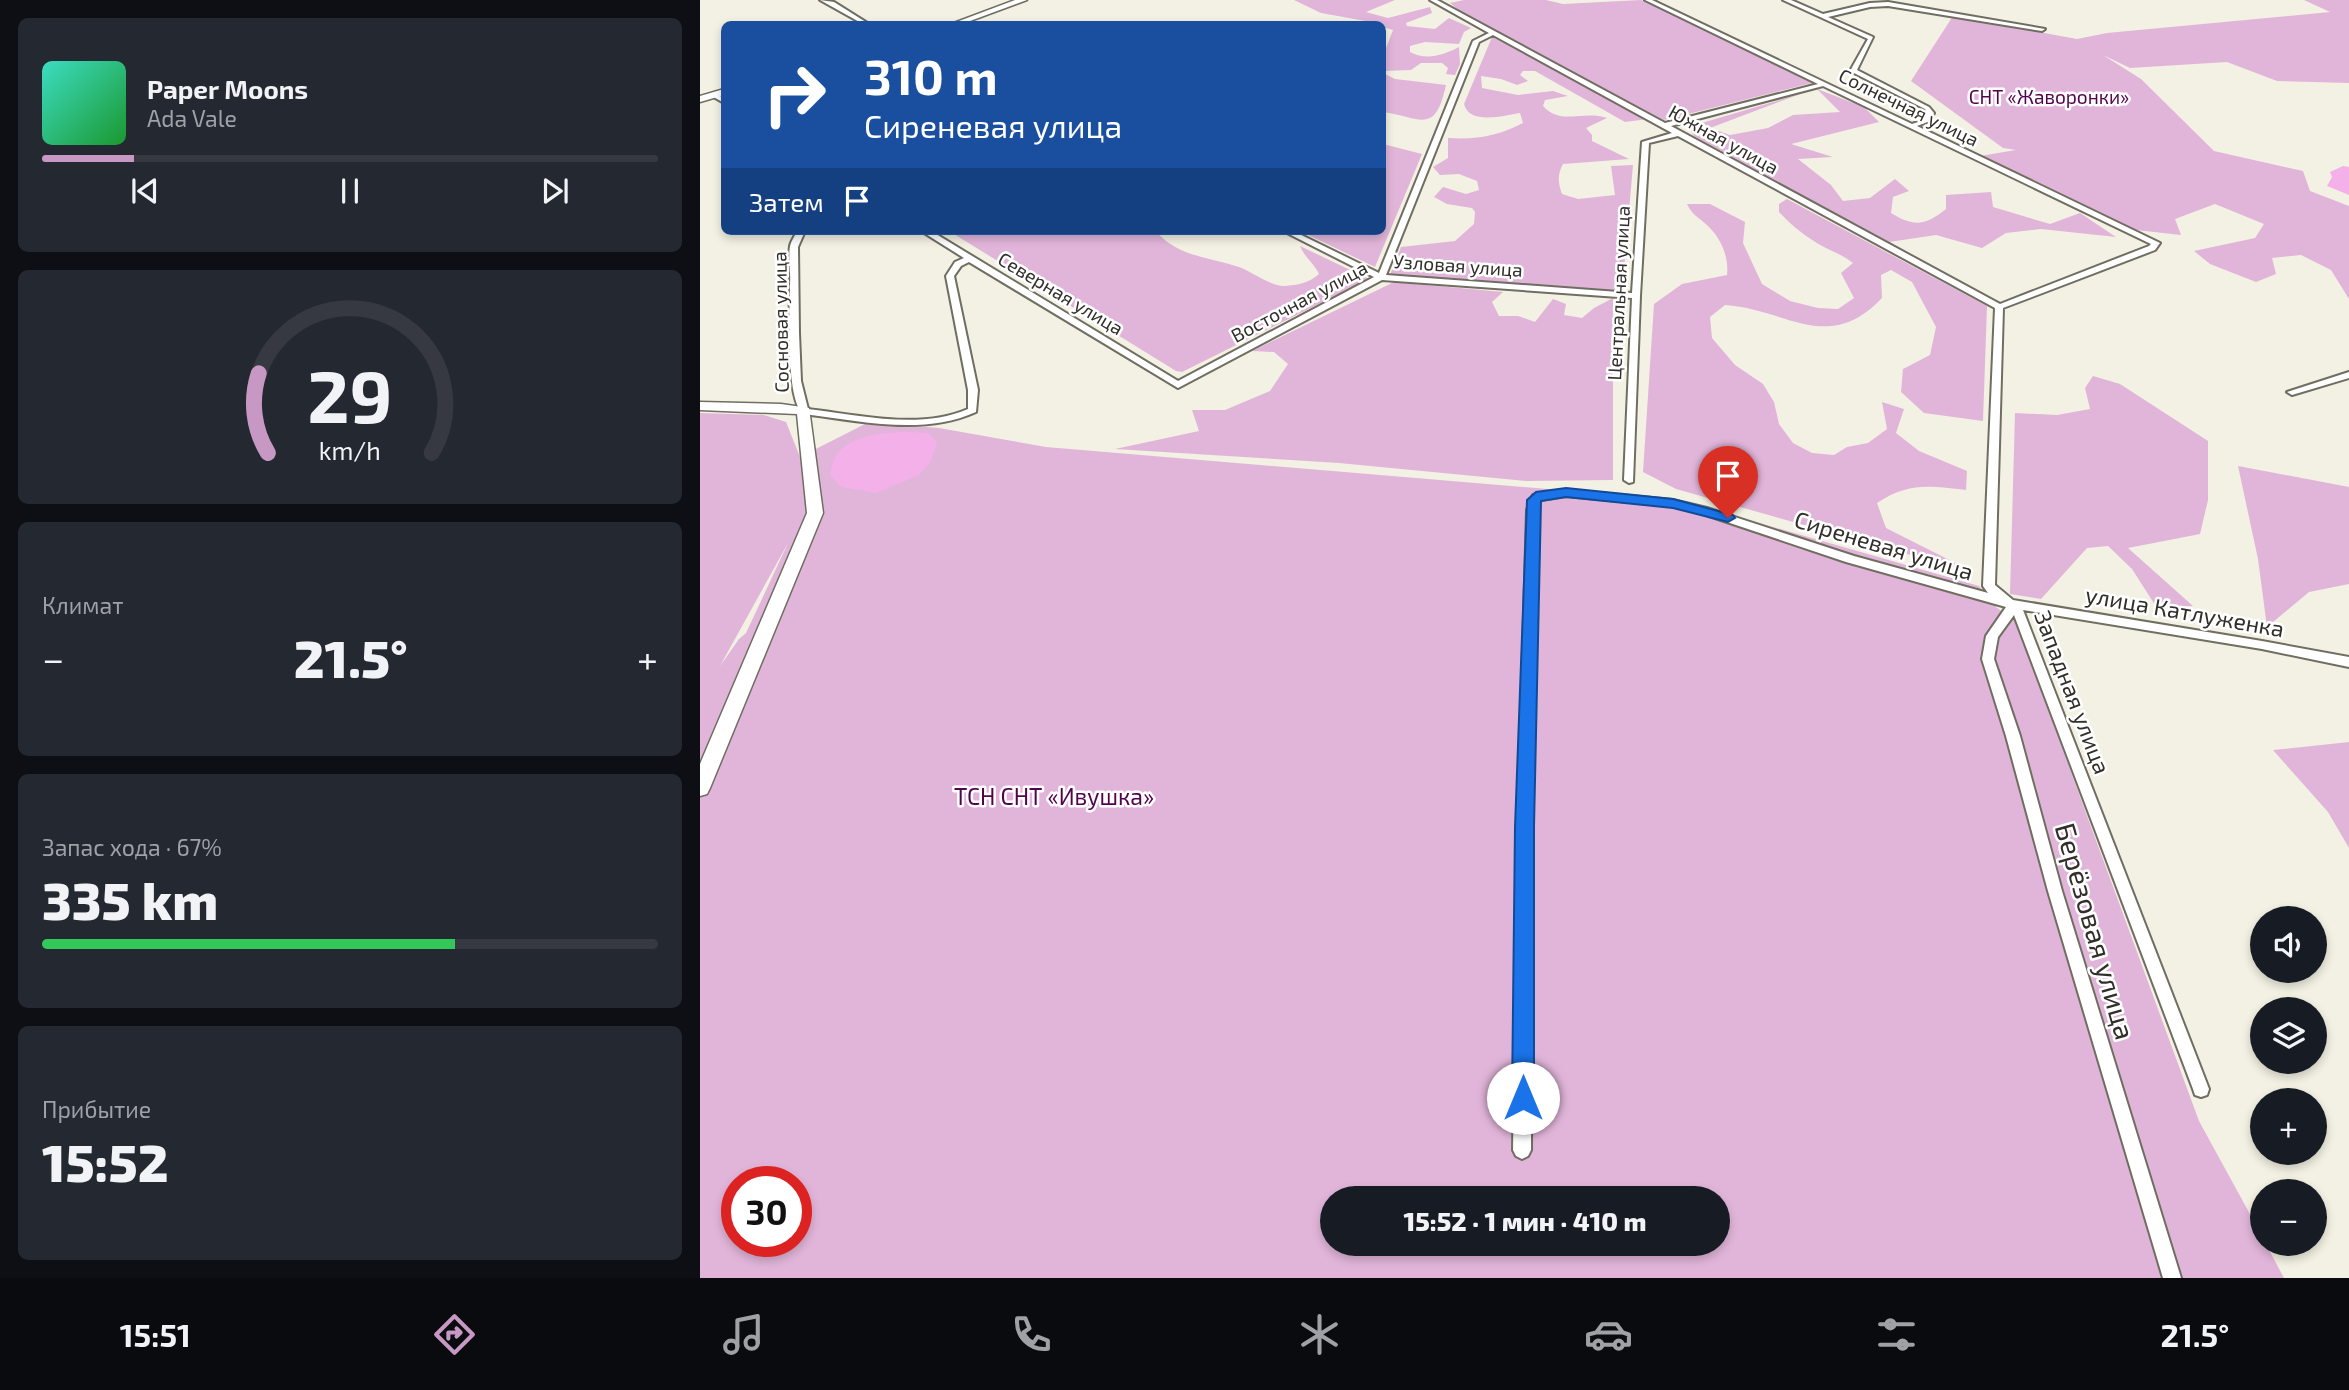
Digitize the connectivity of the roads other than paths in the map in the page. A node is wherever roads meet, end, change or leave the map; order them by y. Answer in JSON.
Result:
{"nodes":[{"id":1,"x":823,"y":0,"type":"edge"},
{"id":2,"x":1023,"y":0,"type":"edge"},
{"id":3,"x":1433,"y":0,"type":"edge"},
{"id":4,"x":1648,"y":0,"type":"edge"},
{"id":5,"x":1786,"y":0,"type":"edge"},
{"id":6,"x":1883,"y":2,"type":"edge"},
{"id":7,"x":1823,"y":16,"type":"junction"},
{"id":8,"x":861,"y":21,"type":"edge"},
{"id":9,"x":964,"y":21,"type":"edge"},
{"id":10,"x":2042,"y":29,"type":"dead end"},
{"id":11,"x":1493,"y":33,"type":"junction"},
{"id":12,"x":1824,"y":84,"type":"junction"},
{"id":13,"x":719,"y":94,"type":"edge"},
{"id":14,"x":700,"y":99,"type":"edge"},
{"id":15,"x":1667,"y":125,"type":"junction"},
{"id":16,"x":1911,"y":126,"type":"junction"},
{"id":17,"x":1679,"y":132,"type":"junction"},
{"id":18,"x":799,"y":235,"type":"edge"},
{"id":19,"x":932,"y":235,"type":"edge"},
{"id":20,"x":1295,"y":235,"type":"edge"},
{"id":21,"x":970,"y":258,"type":"junction"},
{"id":22,"x":1381,"y":277,"type":"junction"},
{"id":23,"x":1636,"y":296,"type":"junction"},
{"id":24,"x":1999,"y":307,"type":"junction"},
{"id":25,"x":2349,"y":375,"type":"edge"},
{"id":26,"x":1178,"y":385,"type":"joint"},
{"id":27,"x":2292,"y":392,"type":"dead end"},
{"id":28,"x":700,"y":406,"type":"edge"},
{"id":29,"x":804,"y":411,"type":"junction"},
{"id":30,"x":1629,"y":480,"type":"dead end"},
{"id":31,"x":2013,"y":604,"type":"junction"},
{"id":32,"x":2349,"y":662,"type":"edge"},
{"id":33,"x":700,"y":788,"type":"edge"},
{"id":34,"x":2201,"y":1089,"type":"dead end"},
{"id":35,"x":1522,"y":1150,"type":"dead end"},
{"id":36,"x":2172,"y":1278,"type":"edge"}],
"edges":[{"from":1,"to":8,"type":"street"},
{"from":2,"to":9,"type":"street"},
{"from":3,"to":11,"type":"street","name":"Южная улица"},
{"from":4,"to":12,"type":"street","name":"Солнечная улица"},
{"from":5,"to":7,"type":"street"},
{"from":6,"to":7,"type":"street"},
{"from":6,"to":10,"type":"street"},
{"from":7,"to":16,"type":"street"},
{"from":11,"to":15,"type":"street","name":"Южная улица"},
{"from":11,"to":22,"type":"street","name":"Восточная улица"},
{"from":12,"to":15,"type":"street"},
{"from":12,"to":16,"type":"street","name":"Солнечная улица"},
{"from":13,"to":14,"type":"street"},
{"from":15,"to":17,"type":"street","name":"Южная улица"},
{"from":16,"to":24,"type":"street","name":"Солнечная улица"},
{"from":17,"to":23,"type":"street","name":"Центральная улица"},
{"from":17,"to":24,"type":"street","name":"Южная улица"},
{"from":18,"to":29,"type":"street","name":"Сосновая улица"},
{"from":19,"to":21,"type":"street","name":"Северная улица"},
{"from":20,"to":22,"type":"street","name":"Узловая улица"},
{"from":21,"to":26,"type":"street","name":"Северная улица"},
{"from":21,"to":29,"type":"street","name":"Сосновая улица"},
{"from":22,"to":23,"type":"street","name":"Узловая улица"},
{"from":22,"to":26,"type":"street","name":"Восточная улица"},
{"from":23,"to":30,"type":"street","name":"Центральная улица"},
{"from":24,"to":31,"type":"street","name":"Западная улица"},
{"from":25,"to":27,"type":"street"},
{"from":28,"to":29,"type":"street"},
{"from":29,"to":33,"type":"street"},
{"from":31,"to":32,"type":"street","name":"улица Катлуженка"},
{"from":31,"to":34,"type":"street","name":"Западная улица"},
{"from":31,"to":35,"type":"street","name":"Сиреневая улица"},
{"from":31,"to":36,"type":"street","name":"Берёзовая улица"}]}
